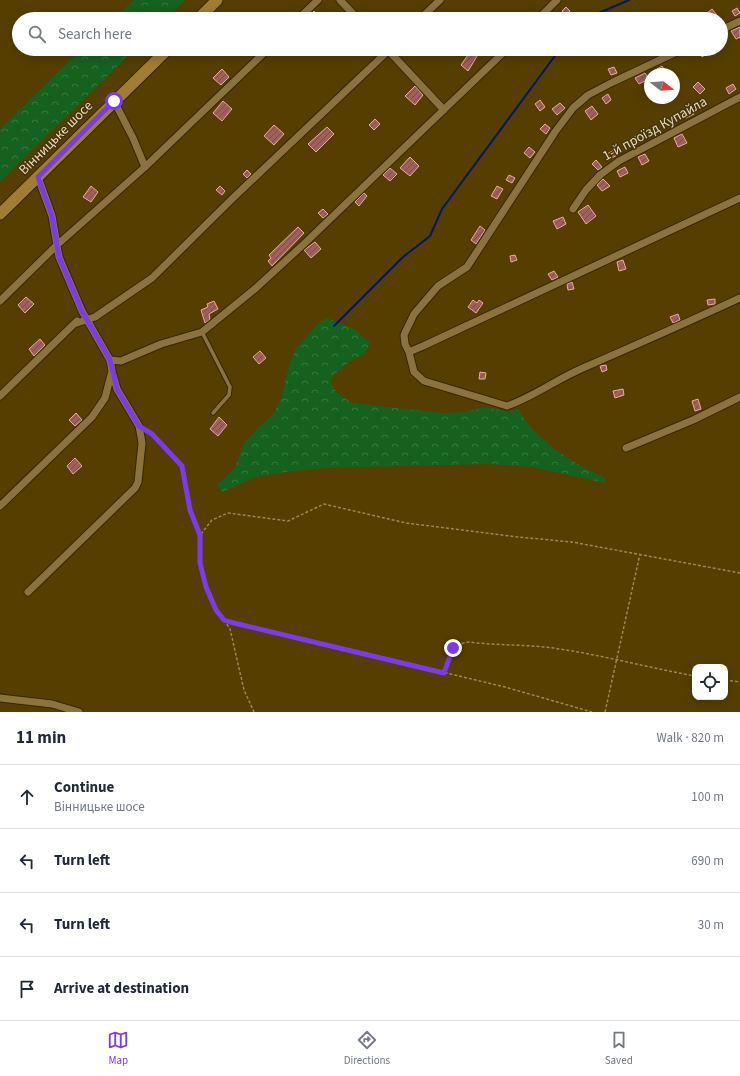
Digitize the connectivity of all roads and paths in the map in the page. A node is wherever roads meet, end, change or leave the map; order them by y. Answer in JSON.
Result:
{"nodes":[{"id":1,"x":217,"y":0,"type":"edge"},
{"id":2,"x":318,"y":0,"type":"edge"},
{"id":3,"x":340,"y":0,"type":"edge"},
{"id":4,"x":440,"y":0,"type":"edge"},
{"id":5,"x":557,"y":0,"type":"edge"},
{"id":6,"x":205,"y":12,"type":"edge"},
{"id":7,"x":305,"y":12,"type":"edge"},
{"id":8,"x":351,"y":12,"type":"edge"},
{"id":9,"x":427,"y":12,"type":"edge"},
{"id":10,"x":545,"y":12,"type":"edge"},
{"id":11,"x":740,"y":21,"type":"edge"},
{"id":12,"x":728,"y":27,"type":"edge"},
{"id":13,"x":161,"y":56,"type":"edge"},
{"id":14,"x":261,"y":56,"type":"edge"},
{"id":15,"x":382,"y":56,"type":"edge"},
{"id":16,"x":394,"y":56,"type":"edge"},
{"id":17,"x":500,"y":56,"type":"edge"},
{"id":18,"x":667,"y":56,"type":"edge"},
{"id":19,"x":740,"y":97,"type":"edge"},
{"id":20,"x":114,"y":101,"type":"junction"},
{"id":21,"x":444,"y":110,"type":"junction"},
{"id":22,"x":145,"y":167,"type":"junction"},
{"id":23,"x":38,"y":177,"type":"junction"},
{"id":24,"x":740,"y":198,"type":"edge"},
{"id":25,"x":573,"y":209,"type":"dead end"},
{"id":26,"x":0,"y":214,"type":"edge"},
{"id":27,"x":57,"y":245,"type":"junction"},
{"id":28,"x":740,"y":298,"type":"edge"},
{"id":29,"x":0,"y":301,"type":"edge"},
{"id":30,"x":82,"y":311,"type":"junction"},
{"id":31,"x":88,"y":320,"type":"junction"},
{"id":32,"x":74,"y":324,"type":"junction"},
{"id":33,"x":202,"y":332,"type":"junction"},
{"id":34,"x":409,"y":352,"type":"junction"},
{"id":35,"x":110,"y":360,"type":"junction"},
{"id":36,"x":112,"y":371,"type":"junction"},
{"id":37,"x":0,"y":396,"type":"edge"},
{"id":38,"x":740,"y":397,"type":"edge"},
{"id":39,"x":213,"y":413,"type":"dead end"},
{"id":40,"x":139,"y":426,"type":"junction"},
{"id":41,"x":626,"y":448,"type":"dead end"},
{"id":42,"x":0,"y":506,"type":"edge"},
{"id":43,"x":200,"y":535,"type":"junction"},
{"id":44,"x":640,"y":554,"type":"junction"},
{"id":45,"x":740,"y":573,"type":"edge"},
{"id":46,"x":28,"y":592,"type":"dead end"},
{"id":47,"x":224,"y":620,"type":"junction"},
{"id":48,"x":617,"y":660,"type":"junction"},
{"id":49,"x":444,"y":673,"type":"junction"},
{"id":50,"x":692,"y":676,"type":"edge"},
{"id":51,"x":728,"y":680,"type":"edge"},
{"id":52,"x":740,"y":682,"type":"edge"},
{"id":53,"x":0,"y":698,"type":"edge"},
{"id":54,"x":79,"y":712,"type":"edge"},
{"id":55,"x":254,"y":712,"type":"edge"},
{"id":56,"x":592,"y":712,"type":"edge"},
{"id":57,"x":605,"y":712,"type":"edge"}],
"edges":[{"from":1,"to":6,"type":"main road"},
{"from":2,"to":7,"type":"street"},
{"from":3,"to":8,"type":"street"},
{"from":4,"to":9,"type":"street"},
{"from":5,"to":10,"type":"street"},
{"from":11,"to":12,"type":"street"},
{"from":13,"to":20,"type":"main road","name":"Вінницьке шосе"},
{"from":14,"to":22,"type":"street"},
{"from":15,"to":31,"type":"street"},
{"from":16,"to":21,"type":"street"},
{"from":17,"to":21,"type":"street"},
{"from":18,"to":34,"type":"street"},
{"from":19,"to":25,"type":"street","name":"1-й проїзд Купайла"},
{"from":20,"to":22,"type":"street"},
{"from":20,"to":23,"type":"main road","name":"Вінницьке шосе"},
{"from":21,"to":33,"type":"street"},
{"from":22,"to":27,"type":"street"},
{"from":23,"to":26,"type":"main road","name":"Вінницьке шосе"},
{"from":23,"to":27,"type":"street"},
{"from":24,"to":34,"type":"street"},
{"from":27,"to":29,"type":"street"},
{"from":27,"to":30,"type":"street"},
{"from":28,"to":34,"type":"street"},
{"from":30,"to":31,"type":"street"},
{"from":30,"to":32,"type":"street"},
{"from":31,"to":32,"type":"street"},
{"from":31,"to":35,"type":"street"},
{"from":32,"to":37,"type":"street"},
{"from":33,"to":35,"type":"street"},
{"from":33,"to":39,"type":"lane"},
{"from":35,"to":36,"type":"street"},
{"from":36,"to":40,"type":"street"},
{"from":36,"to":42,"type":"street"},
{"from":38,"to":41,"type":"street"},
{"from":40,"to":43,"type":"path"},
{"from":40,"to":46,"type":"street"},
{"from":43,"to":44,"type":"path"},
{"from":43,"to":47,"type":"path"},
{"from":44,"to":45,"type":"path"},
{"from":44,"to":48,"type":"path"},
{"from":47,"to":49,"type":"path"},
{"from":47,"to":55,"type":"path"},
{"from":48,"to":49,"type":"path"},
{"from":48,"to":50,"type":"path"},
{"from":48,"to":57,"type":"path"},
{"from":49,"to":56,"type":"path"},
{"from":51,"to":52,"type":"path"},
{"from":53,"to":54,"type":"street"}]}
